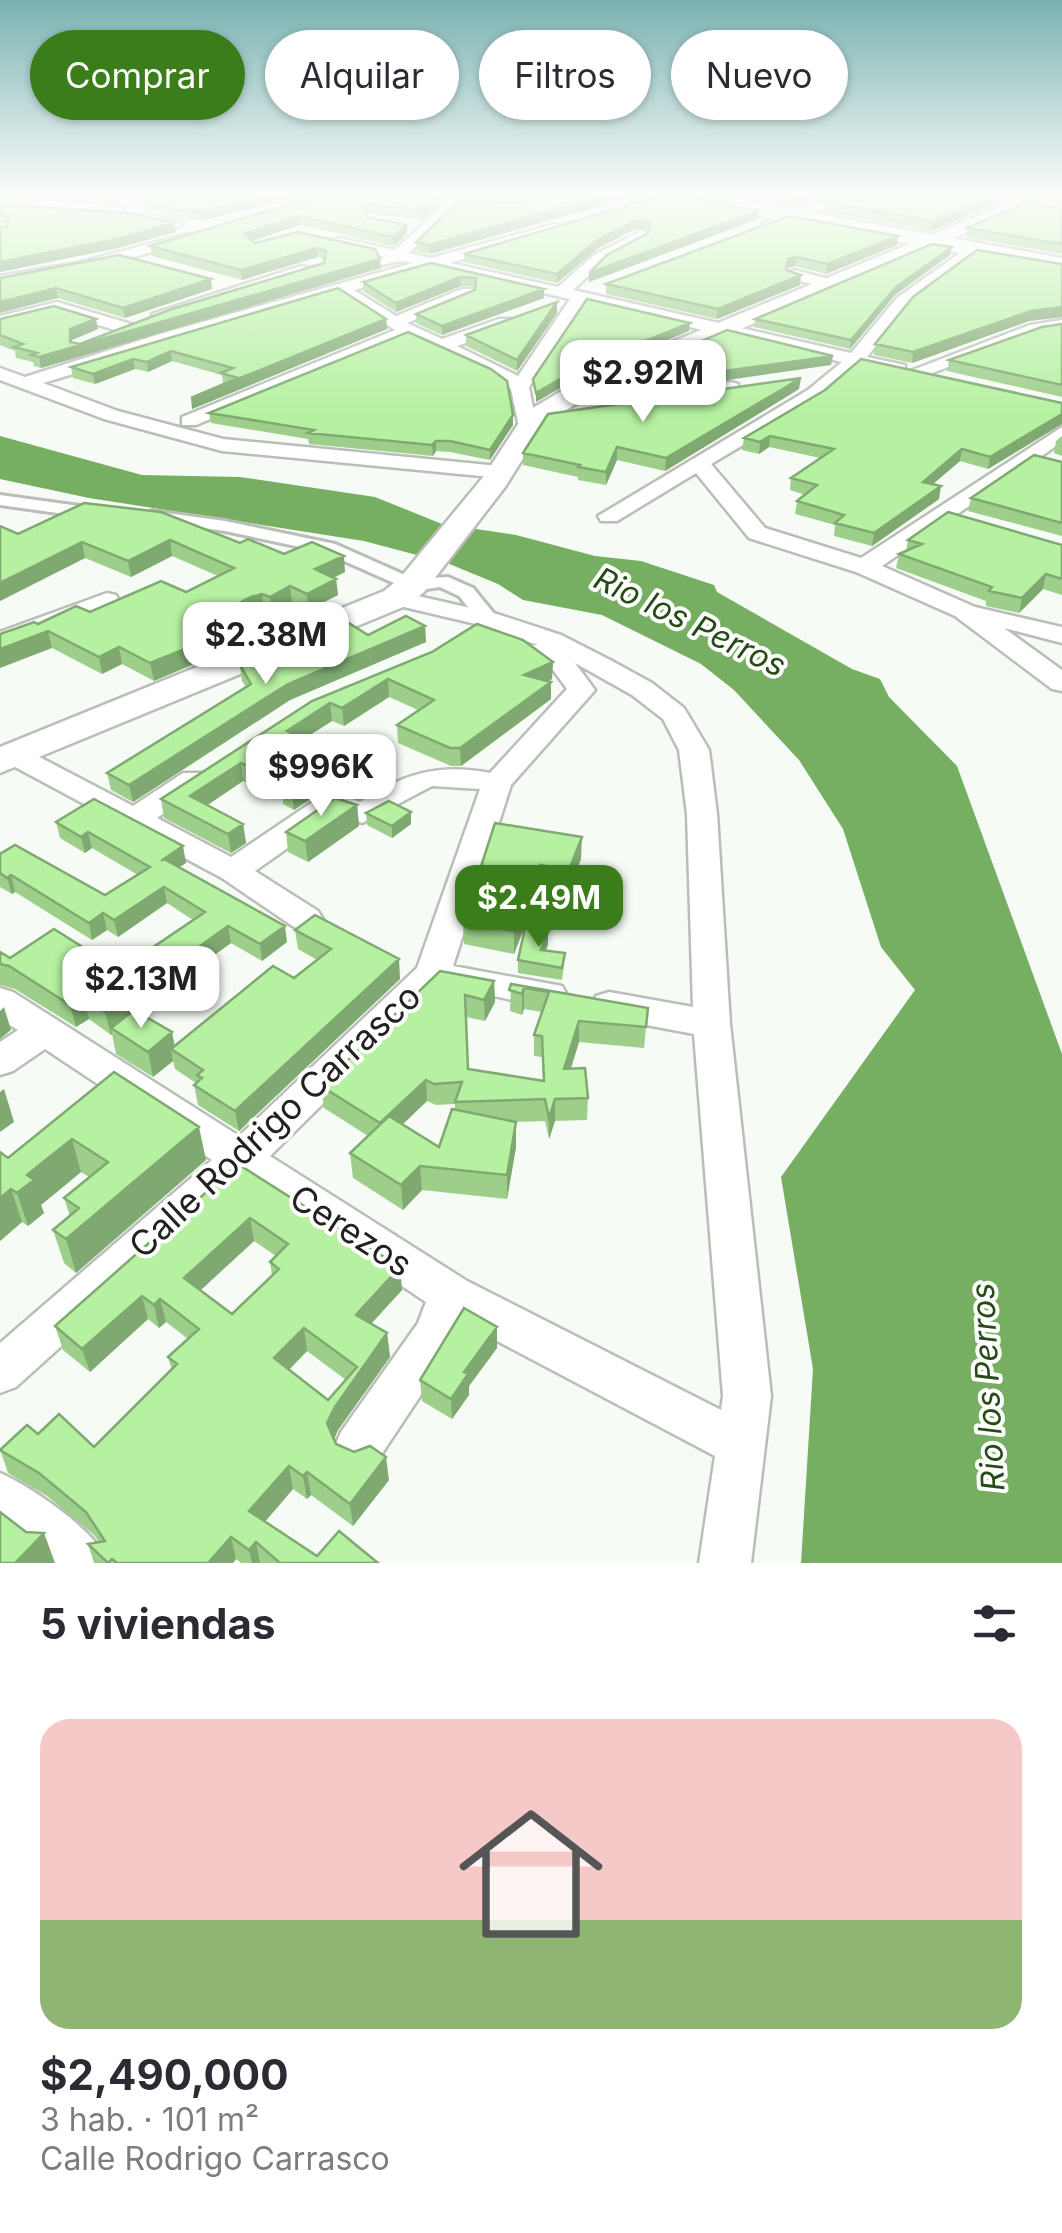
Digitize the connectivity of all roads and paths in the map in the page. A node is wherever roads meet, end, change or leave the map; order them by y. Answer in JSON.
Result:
{"nodes":[{"id":1,"x":73,"y":268,"type":"edge"},
{"id":2,"x":321,"y":268,"type":"edge"},
{"id":3,"x":366,"y":268,"type":"edge"},
{"id":4,"x":394,"y":268,"type":"edge"},
{"id":5,"x":457,"y":268,"type":"edge"},
{"id":6,"x":591,"y":268,"type":"edge"},
{"id":7,"x":870,"y":268,"type":"edge"},
{"id":8,"x":949,"y":268,"type":"edge"},
{"id":9,"x":794,"y":275,"type":"edge"},
{"id":10,"x":344,"y":276,"type":"junction"},
{"id":11,"x":205,"y":280,"type":"edge"},
{"id":12,"x":0,"y":281,"type":"edge"},
{"id":13,"x":617,"y":282,"type":"edge"},
{"id":14,"x":831,"y":284,"type":"junction"},
{"id":15,"x":241,"y":288,"type":"junction"},
{"id":16,"x":468,"y":292,"type":"edge"},
{"id":17,"x":571,"y":294,"type":"junction"},
{"id":18,"x":1062,"y":304,"type":"edge"},
{"id":19,"x":546,"y":308,"type":"edge"},
{"id":20,"x":528,"y":314,"type":"edge"},
{"id":21,"x":0,"y":321,"type":"edge"},
{"id":22,"x":401,"y":326,"type":"junction"},
{"id":23,"x":1062,"y":326,"type":"edge"},
{"id":24,"x":125,"y":328,"type":"junction"},
{"id":25,"x":724,"y":330,"type":"junction"},
{"id":26,"x":1036,"y":330,"type":"junction"},
{"id":27,"x":442,"y":345,"type":"junction"},
{"id":28,"x":855,"y":360,"type":"junction"},
{"id":29,"x":914,"y":373,"type":"junction"},
{"id":30,"x":838,"y":374,"type":"junction"},
{"id":31,"x":11,"y":378,"type":"edge"},
{"id":32,"x":801,"y":379,"type":"edge"},
{"id":33,"x":951,"y":382,"type":"edge"},
{"id":34,"x":746,"y":386,"type":"edge"},
{"id":35,"x":520,"y":387,"type":"junction"},
{"id":36,"x":189,"y":421,"type":"dead end"},
{"id":37,"x":531,"y":423,"type":"junction"},
{"id":38,"x":1062,"y":433,"type":"edge"},
{"id":39,"x":1026,"y":456,"type":"junction"},
{"id":40,"x":699,"y":463,"type":"junction"},
{"id":41,"x":1062,"y":466,"type":"edge"},
{"id":42,"x":498,"y":477,"type":"junction"},
{"id":43,"x":0,"y":500,"type":"edge"},
{"id":44,"x":939,"y":513,"type":"junction"},
{"id":45,"x":610,"y":516,"type":"dead end"},
{"id":46,"x":974,"y":524,"type":"edge"},
{"id":47,"x":864,"y":568,"type":"junction"},
{"id":48,"x":397,"y":595,"type":"junction"},
{"id":49,"x":107,"y":600,"type":"edge"},
{"id":50,"x":964,"y":612,"type":"junction"},
{"id":51,"x":472,"y":630,"type":"junction"},
{"id":52,"x":1062,"y":635,"type":"edge"},
{"id":53,"x":0,"y":641,"type":"edge"},
{"id":54,"x":1062,"y":683,"type":"edge"},
{"id":55,"x":7,"y":758,"type":"edge"},
{"id":56,"x":222,"y":761,"type":"edge"},
{"id":57,"x":497,"y":783,"type":"junction"},
{"id":58,"x":134,"y":818,"type":"junction"},
{"id":59,"x":233,"y":871,"type":"junction"},
{"id":60,"x":306,"y":919,"type":"edge"},
{"id":61,"x":434,"y":974,"type":"junction"},
{"id":62,"x":0,"y":1002,"type":"edge"},
{"id":63,"x":712,"y":1024,"type":"junction"},
{"id":64,"x":44,"y":1031,"type":"junction"},
{"id":65,"x":0,"y":1062,"type":"edge"},
{"id":66,"x":240,"y":1160,"type":"junction"},
{"id":67,"x":451,"y":1295,"type":"junction"},
{"id":68,"x":0,"y":1372,"type":"edge"},
{"id":69,"x":742,"y":1445,"type":"junction"},
{"id":70,"x":358,"y":1448,"type":"edge"},
{"id":71,"x":0,"y":1498,"type":"edge"},
{"id":72,"x":83,"y":1563,"type":"edge"},
{"id":73,"x":725,"y":1563,"type":"edge"}],
"edges":[{"from":1,"to":12,"type":"street"},
{"from":2,"to":10,"type":"street"},
{"from":3,"to":10,"type":"street"},
{"from":4,"to":10,"type":"street"},
{"from":5,"to":17,"type":"street"},
{"from":6,"to":17,"type":"street"},
{"from":7,"to":14,"type":"street"},
{"from":8,"to":28,"type":"street"},
{"from":9,"to":14,"type":"street"},
{"from":10,"to":15,"type":"street"},
{"from":10,"to":22,"type":"street"},
{"from":10,"to":31,"type":"street"},
{"from":11,"to":15,"type":"street"},
{"from":13,"to":17,"type":"street"},
{"from":14,"to":25,"type":"street"},
{"from":15,"to":24,"type":"street"},
{"from":16,"to":22,"type":"street"},
{"from":17,"to":19,"type":"street"},
{"from":17,"to":25,"type":"street"},
{"from":17,"to":35,"type":"street"},
{"from":18,"to":26,"type":"street"},
{"from":20,"to":27,"type":"street"},
{"from":21,"to":24,"type":"street"},
{"from":22,"to":27,"type":"street"},
{"from":22,"to":36,"type":"street"},
{"from":23,"to":26,"type":"street"},
{"from":24,"to":31,"type":"street"},
{"from":25,"to":28,"type":"street"},
{"from":25,"to":37,"type":"street"},
{"from":26,"to":29,"type":"street"},
{"from":27,"to":35,"type":"street"},
{"from":28,"to":29,"type":"street"},
{"from":28,"to":30,"type":"street"},
{"from":29,"to":33,"type":"street"},
{"from":30,"to":32,"type":"street"},
{"from":30,"to":40,"type":"street"},
{"from":31,"to":42,"type":"street"},
{"from":34,"to":37,"type":"street"},
{"from":35,"to":37,"type":"street"},
{"from":37,"to":42,"type":"street"},
{"from":38,"to":39,"type":"street"},
{"from":39,"to":41,"type":"street"},
{"from":39,"to":44,"type":"street"},
{"from":40,"to":45,"type":"street"},
{"from":40,"to":47,"type":"street"},
{"from":42,"to":48,"type":"street"},
{"from":43,"to":48,"type":"street"},
{"from":44,"to":46,"type":"street"},
{"from":44,"to":47,"type":"street"},
{"from":47,"to":50,"type":"street"},
{"from":48,"to":51,"type":"street"},
{"from":48,"to":55,"type":"street"},
{"from":49,"to":53,"type":"street"},
{"from":50,"to":52,"type":"street"},
{"from":50,"to":54,"type":"street"},
{"from":51,"to":57,"type":"street","name":"Calle Rodrigo Carrasco"},
{"from":51,"to":63,"type":"street"},
{"from":55,"to":58,"type":"street"},
{"from":56,"to":58,"type":"street"},
{"from":57,"to":59,"type":"street"},
{"from":57,"to":61,"type":"street","name":"Calle Rodrigo Carrasco"},
{"from":58,"to":59,"type":"street"},
{"from":59,"to":60,"type":"street"},
{"from":61,"to":63,"type":"street"},
{"from":61,"to":66,"type":"street","name":"Calle Rodrigo Carrasco"},
{"from":62,"to":64,"type":"street","name":"Cerezos"},
{"from":63,"to":69,"type":"street"},
{"from":64,"to":65,"type":"street"},
{"from":64,"to":66,"type":"street","name":"Cerezos"},
{"from":66,"to":67,"type":"street","name":"Cerezos"},
{"from":66,"to":68,"type":"street","name":"Calle Rodrigo Carrasco"},
{"from":67,"to":69,"type":"street","name":"Cerezos"},
{"from":67,"to":70,"type":"street"},
{"from":69,"to":73,"type":"street"},
{"from":71,"to":72,"type":"street"}]}
